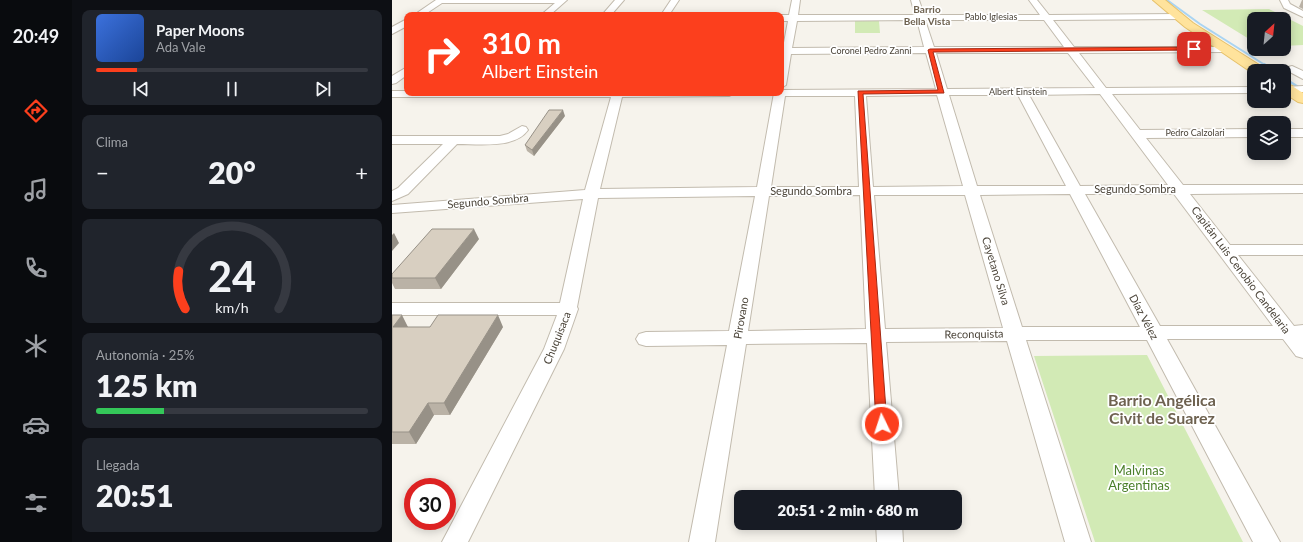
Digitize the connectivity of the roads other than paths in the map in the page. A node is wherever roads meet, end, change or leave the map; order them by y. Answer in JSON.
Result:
{"nodes":[{"id":1,"x":442,"y":0,"type":"edge"},
{"id":2,"x":562,"y":0,"type":"edge"},
{"id":3,"x":620,"y":0,"type":"edge"},
{"id":4,"x":675,"y":0,"type":"edge"},
{"id":5,"x":796,"y":0,"type":"edge"},
{"id":6,"x":915,"y":0,"type":"edge"},
{"id":7,"x":1033,"y":0,"type":"edge"},
{"id":8,"x":1158,"y":0,"type":"edge"},
{"id":9,"x":1284,"y":0,"type":"edge"},
{"id":10,"x":423,"y":12,"type":"edge"},
{"id":11,"x":548,"y":12,"type":"edge"},
{"id":12,"x":609,"y":12,"type":"edge"},
{"id":13,"x":667,"y":12,"type":"edge"},
{"id":14,"x":1303,"y":14,"type":"edge"},
{"id":15,"x":1046,"y":17,"type":"junction"},
{"id":16,"x":1178,"y":17,"type":"junction"},
{"id":17,"x":784,"y":18,"type":"edge"},
{"id":18,"x":793,"y":18,"type":"junction"},
{"id":19,"x":921,"y":18,"type":"junction"},
{"id":20,"x":392,"y":20,"type":"edge"},
{"id":21,"x":404,"y":21,"type":"edge"},
{"id":22,"x":404,"y":23,"type":"edge"},
{"id":23,"x":392,"y":31,"type":"edge"},
{"id":24,"x":1224,"y":49,"type":"junction"},
{"id":25,"x":930,"y":50,"type":"junction"},
{"id":26,"x":1071,"y":50,"type":"junction"},
{"id":27,"x":784,"y":51,"type":"edge"},
{"id":28,"x":1249,"y":64,"type":"edge"},
{"id":29,"x":1292,"y":69,"type":"dead end"},
{"id":30,"x":404,"y":72,"type":"edge"},
{"id":31,"x":1303,"y":76,"type":"edge"},
{"id":32,"x":392,"y":81,"type":"edge"},
{"id":33,"x":1247,"y":90,"type":"edge"},
{"id":34,"x":1103,"y":91,"type":"junction"},
{"id":35,"x":860,"y":92,"type":"junction"},
{"id":36,"x":942,"y":92,"type":"junction"},
{"id":37,"x":1022,"y":92,"type":"junction"},
{"id":38,"x":784,"y":93,"type":"edge"},
{"id":39,"x":392,"y":94,"type":"edge"},
{"id":40,"x":404,"y":94,"type":"edge"},
{"id":41,"x":616,"y":96,"type":"edge"},
{"id":42,"x":779,"y":96,"type":"edge"},
{"id":43,"x":522,"y":130,"type":"dead end"},
{"id":44,"x":1247,"y":133,"type":"edge"},
{"id":45,"x":1291,"y":133,"type":"edge"},
{"id":46,"x":1303,"y":133,"type":"edge"},
{"id":47,"x":1136,"y":134,"type":"junction"},
{"id":48,"x":392,"y":140,"type":"edge"},
{"id":49,"x":454,"y":140,"type":"junction"},
{"id":50,"x":1303,"y":188,"type":"edge"},
{"id":51,"x":1180,"y":189,"type":"junction"},
{"id":52,"x":971,"y":190,"type":"junction"},
{"id":53,"x":1075,"y":190,"type":"junction"},
{"id":54,"x":762,"y":191,"type":"junction"},
{"id":55,"x":867,"y":191,"type":"junction"},
{"id":56,"x":592,"y":193,"type":"junction"},
{"id":57,"x":392,"y":197,"type":"edge"},
{"id":58,"x":392,"y":209,"type":"edge"},
{"id":59,"x":1226,"y":250,"type":"junction"},
{"id":60,"x":1303,"y":250,"type":"edge"},
{"id":61,"x":392,"y":309,"type":"edge"},
{"id":62,"x":569,"y":309,"type":"junction"},
{"id":63,"x":1296,"y":332,"type":"edge"},
{"id":64,"x":1152,"y":333,"type":"junction"},
{"id":65,"x":1015,"y":334,"type":"junction"},
{"id":66,"x":875,"y":336,"type":"junction"},
{"id":67,"x":738,"y":337,"type":"junction"},
{"id":68,"x":646,"y":339,"type":"dead end"},
{"id":69,"x":1303,"y":350,"type":"edge"},
{"id":70,"x":886,"y":490,"type":"edge"},
{"id":71,"x":889,"y":530,"type":"edge"},
{"id":72,"x":455,"y":542,"type":"edge"},
{"id":73,"x":702,"y":542,"type":"edge"},
{"id":74,"x":890,"y":542,"type":"edge"},
{"id":75,"x":1078,"y":542,"type":"edge"},
{"id":76,"x":1267,"y":542,"type":"edge"}],
"edges":[{"from":1,"to":2,"type":"street"},
{"from":1,"to":10,"type":"street"},
{"from":2,"to":11,"type":"street"},
{"from":3,"to":12,"type":"street"},
{"from":4,"to":13,"type":"street"},
{"from":5,"to":18,"type":"street"},
{"from":6,"to":19,"type":"street","name":"Cayetano Silva"},
{"from":7,"to":15,"type":"street","name":"Capitán Luis Cenobio Candelaria"},
{"from":8,"to":16,"type":"main road"},
{"from":9,"to":14,"type":"street"},
{"from":15,"to":16,"type":"street","name":"Pablo Iglesias"},
{"from":15,"to":19,"type":"street","name":"Pablo Iglesias"},
{"from":15,"to":26,"type":"street","name":"Capitán Luis Cenobio Candelaria"},
{"from":16,"to":24,"type":"main road"},
{"from":17,"to":18,"type":"street","name":"Pablo Iglesias"},
{"from":18,"to":19,"type":"street","name":"Pablo Iglesias"},
{"from":18,"to":27,"type":"street"},
{"from":19,"to":25,"type":"street","name":"Cayetano Silva"},
{"from":20,"to":21,"type":"street"},
{"from":22,"to":23,"type":"street"},
{"from":24,"to":26,"type":"street","name":"Coronel Pedro Zanni"},
{"from":24,"to":28,"type":"main road"},
{"from":25,"to":26,"type":"street","name":"Coronel Pedro Zanni"},
{"from":25,"to":27,"type":"street","name":"Coronel Pedro Zanni"},
{"from":25,"to":36,"type":"street","name":"Cayetano Silva"},
{"from":26,"to":34,"type":"street","name":"Capitán Luis Cenobio Candelaria"},
{"from":29,"to":31,"type":"street"},
{"from":30,"to":32,"type":"street"},
{"from":33,"to":34,"type":"street","name":"Albert Einstein"},
{"from":34,"to":37,"type":"street","name":"Albert Einstein"},
{"from":34,"to":47,"type":"street","name":"Capitán Luis Cenobio Candelaria"},
{"from":35,"to":36,"type":"street","name":"Albert Einstein"},
{"from":35,"to":38,"type":"street","name":"Albert Einstein"},
{"from":35,"to":55,"type":"street"},
{"from":36,"to":37,"type":"street","name":"Albert Einstein"},
{"from":36,"to":52,"type":"street","name":"Cayetano Silva"},
{"from":37,"to":53,"type":"street","name":"Díaz Vélez"},
{"from":39,"to":40,"type":"street"},
{"from":41,"to":56,"type":"street","name":"Chuquisaca"},
{"from":42,"to":54,"type":"street","name":"Pirovano"},
{"from":43,"to":49,"type":"street"},
{"from":44,"to":47,"type":"street","name":"Pedro Calzolari"},
{"from":45,"to":46,"type":"street"},
{"from":47,"to":51,"type":"street","name":"Capitán Luis Cenobio Candelaria"},
{"from":48,"to":49,"type":"street"},
{"from":49,"to":57,"type":"street"},
{"from":50,"to":51,"type":"street","name":"Segundo Sombra"},
{"from":51,"to":53,"type":"street","name":"Segundo Sombra"},
{"from":51,"to":59,"type":"street","name":"Capitán Luis Cenobio Candelaria"},
{"from":52,"to":53,"type":"street","name":"Segundo Sombra"},
{"from":52,"to":55,"type":"street","name":"Segundo Sombra"},
{"from":52,"to":65,"type":"street","name":"Cayetano Silva"},
{"from":53,"to":64,"type":"street","name":"Díaz Vélez"},
{"from":54,"to":55,"type":"street","name":"Segundo Sombra"},
{"from":54,"to":56,"type":"street","name":"Segundo Sombra"},
{"from":54,"to":67,"type":"street","name":"Pirovano"},
{"from":55,"to":66,"type":"street"},
{"from":56,"to":58,"type":"street","name":"Segundo Sombra"},
{"from":56,"to":62,"type":"street","name":"Chuquisaca"},
{"from":59,"to":60,"type":"street"},
{"from":59,"to":63,"type":"street","name":"Capitán Luis Cenobio Candelaria"},
{"from":61,"to":62,"type":"street"},
{"from":62,"to":72,"type":"street","name":"Chuquisaca"},
{"from":63,"to":64,"type":"street","name":"Reconquista"},
{"from":63,"to":69,"type":"street","name":"Capitán Luis Cenobio Candelaria"},
{"from":64,"to":65,"type":"street","name":"Reconquista"},
{"from":64,"to":76,"type":"street","name":"Díaz Vélez"},
{"from":65,"to":66,"type":"street","name":"Reconquista"},
{"from":65,"to":75,"type":"street","name":"Cayetano Silva"},
{"from":66,"to":67,"type":"street","name":"Reconquista"},
{"from":66,"to":70,"type":"street"},
{"from":67,"to":68,"type":"street","name":"Reconquista"},
{"from":67,"to":73,"type":"street","name":"Pirovano"},
{"from":71,"to":74,"type":"street"}]}
